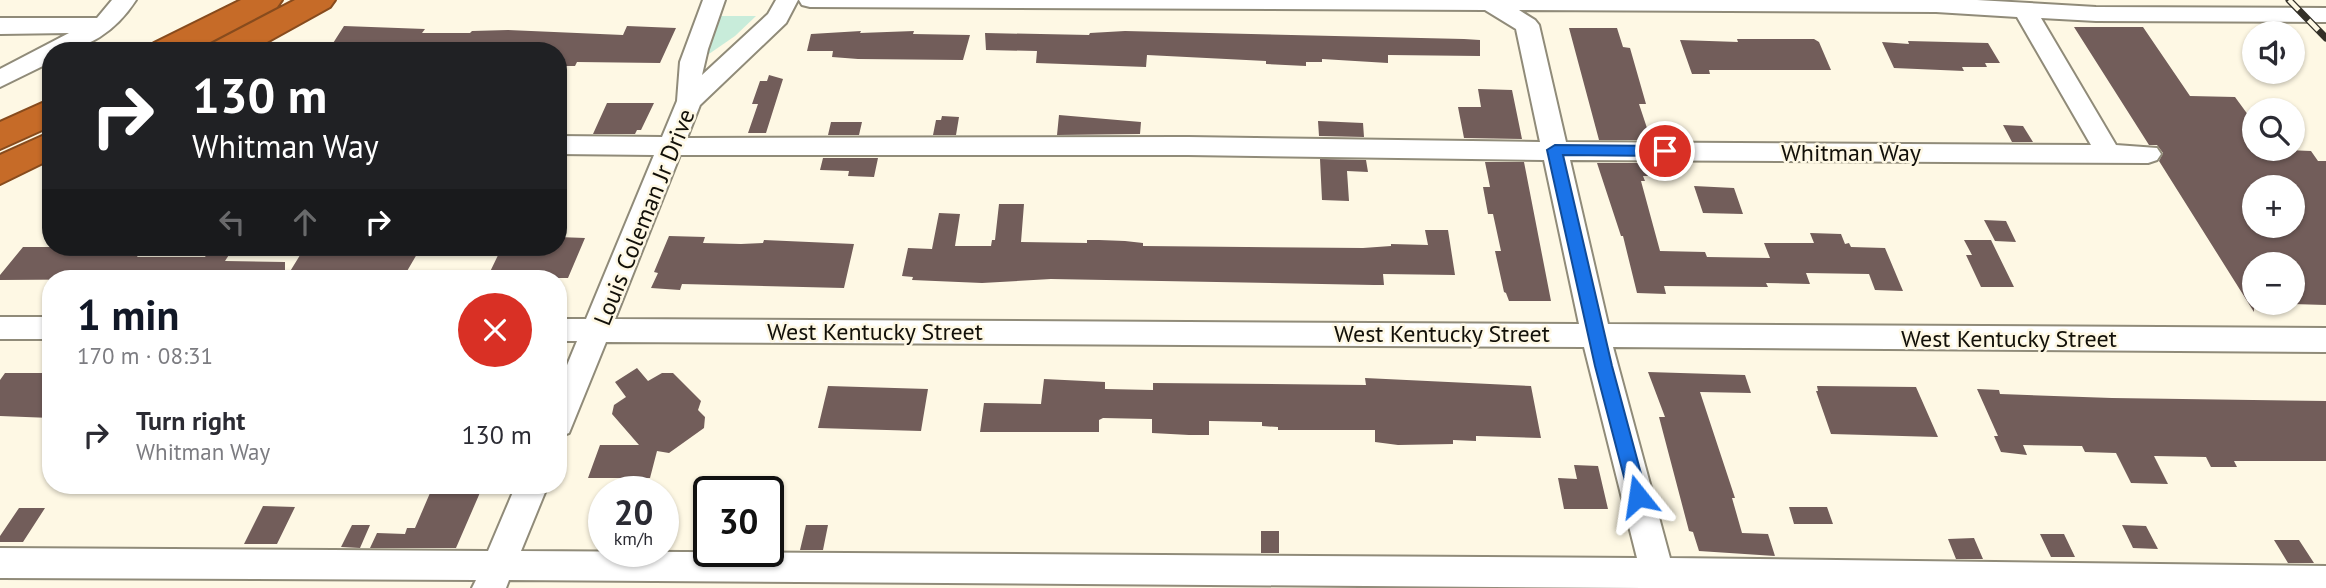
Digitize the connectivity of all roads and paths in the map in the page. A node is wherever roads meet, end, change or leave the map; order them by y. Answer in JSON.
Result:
{"nodes":[{"id":1,"x":125,"y":0,"type":"edge"},
{"id":2,"x":266,"y":0,"type":"edge"},
{"id":3,"x":319,"y":0,"type":"edge"},
{"id":4,"x":714,"y":0,"type":"edge"},
{"id":5,"x":787,"y":0,"type":"edge"},
{"id":6,"x":810,"y":0,"type":"edge"},
{"id":7,"x":938,"y":0,"type":"edge"},
{"id":8,"x":1115,"y":1,"type":"edge"},
{"id":9,"x":1488,"y":1,"type":"edge"},
{"id":10,"x":1624,"y":2,"type":"edge"},
{"id":11,"x":1771,"y":2,"type":"edge"},
{"id":12,"x":1971,"y":3,"type":"edge"},
{"id":13,"x":2090,"y":7,"type":"edge"},
{"id":14,"x":2025,"y":10,"type":"junction"},
{"id":15,"x":2326,"y":15,"type":"edge"},
{"id":16,"x":103,"y":25,"type":"junction"},
{"id":17,"x":0,"y":26,"type":"edge"},
{"id":18,"x":216,"y":40,"type":"edge"},
{"id":19,"x":70,"y":42,"type":"edge"},
{"id":20,"x":42,"y":56,"type":"edge"},
{"id":21,"x":0,"y":79,"type":"edge"},
{"id":22,"x":689,"y":101,"type":"junction"},
{"id":23,"x":42,"y":116,"type":"edge"},
{"id":24,"x":0,"y":137,"type":"edge"},
{"id":25,"x":567,"y":145,"type":"edge"},
{"id":26,"x":670,"y":146,"type":"junction"},
{"id":27,"x":42,"y":149,"type":"edge"},
{"id":28,"x":1555,"y":150,"type":"junction"},
{"id":29,"x":2109,"y":154,"type":"junction"},
{"id":30,"x":2148,"y":154,"type":"dead end"},
{"id":31,"x":0,"y":171,"type":"edge"},
{"id":32,"x":0,"y":328,"type":"edge"},
{"id":33,"x":42,"y":328,"type":"edge"},
{"id":34,"x":567,"y":330,"type":"edge"},
{"id":35,"x":598,"y":330,"type":"junction"},
{"id":36,"x":1597,"y":335,"type":"junction"},
{"id":37,"x":2326,"y":340,"type":"edge"},
{"id":38,"x":567,"y":403,"type":"edge"},
{"id":39,"x":528,"y":494,"type":"edge"},
{"id":40,"x":0,"y":563,"type":"edge"},
{"id":41,"x":493,"y":578,"type":"edge"},
{"id":42,"x":1660,"y":581,"type":"edge"},
{"id":43,"x":2326,"y":581,"type":"edge"},
{"id":44,"x":1957,"y":583,"type":"edge"}],
"edges":[{"from":1,"to":16,"type":"street"},
{"from":2,"to":18,"type":"highway"},
{"from":3,"to":18,"type":"highway"},
{"from":4,"to":22,"type":"street"},
{"from":5,"to":22,"type":"street","name":"Louis Coleman Jr Drive"},
{"from":6,"to":7,"type":"street"},
{"from":7,"to":8,"type":"street"},
{"from":8,"to":9,"type":"street"},
{"from":9,"to":10,"type":"street"},
{"from":9,"to":28,"type":"street"},
{"from":10,"to":11,"type":"street"},
{"from":11,"to":12,"type":"street"},
{"from":12,"to":14,"type":"street"},
{"from":13,"to":14,"type":"street"},
{"from":13,"to":15,"type":"street"},
{"from":14,"to":29,"type":"street"},
{"from":16,"to":17,"type":"street"},
{"from":16,"to":19,"type":"street"},
{"from":20,"to":21,"type":"street"},
{"from":22,"to":26,"type":"street","name":"Louis Coleman Jr Drive"},
{"from":23,"to":24,"type":"highway"},
{"from":25,"to":26,"type":"street","name":"Whitman Way"},
{"from":26,"to":28,"type":"street","name":"Whitman Way"},
{"from":26,"to":35,"type":"street","name":"Louis Coleman Jr Drive"},
{"from":27,"to":31,"type":"highway"},
{"from":28,"to":29,"type":"street","name":"Whitman Way"},
{"from":28,"to":36,"type":"street"},
{"from":29,"to":30,"type":"street","name":"Whitman Way"},
{"from":32,"to":33,"type":"street"},
{"from":34,"to":35,"type":"street","name":"West Kentucky Street"},
{"from":35,"to":36,"type":"street","name":"West Kentucky Street"},
{"from":35,"to":38,"type":"street","name":"Louis Coleman Jr Drive"},
{"from":36,"to":37,"type":"street","name":"West Kentucky Street"},
{"from":36,"to":42,"type":"street"},
{"from":39,"to":41,"type":"street"},
{"from":40,"to":41,"type":"street"},
{"from":41,"to":42,"type":"street"},
{"from":42,"to":44,"type":"street"},
{"from":43,"to":44,"type":"street"}]}
